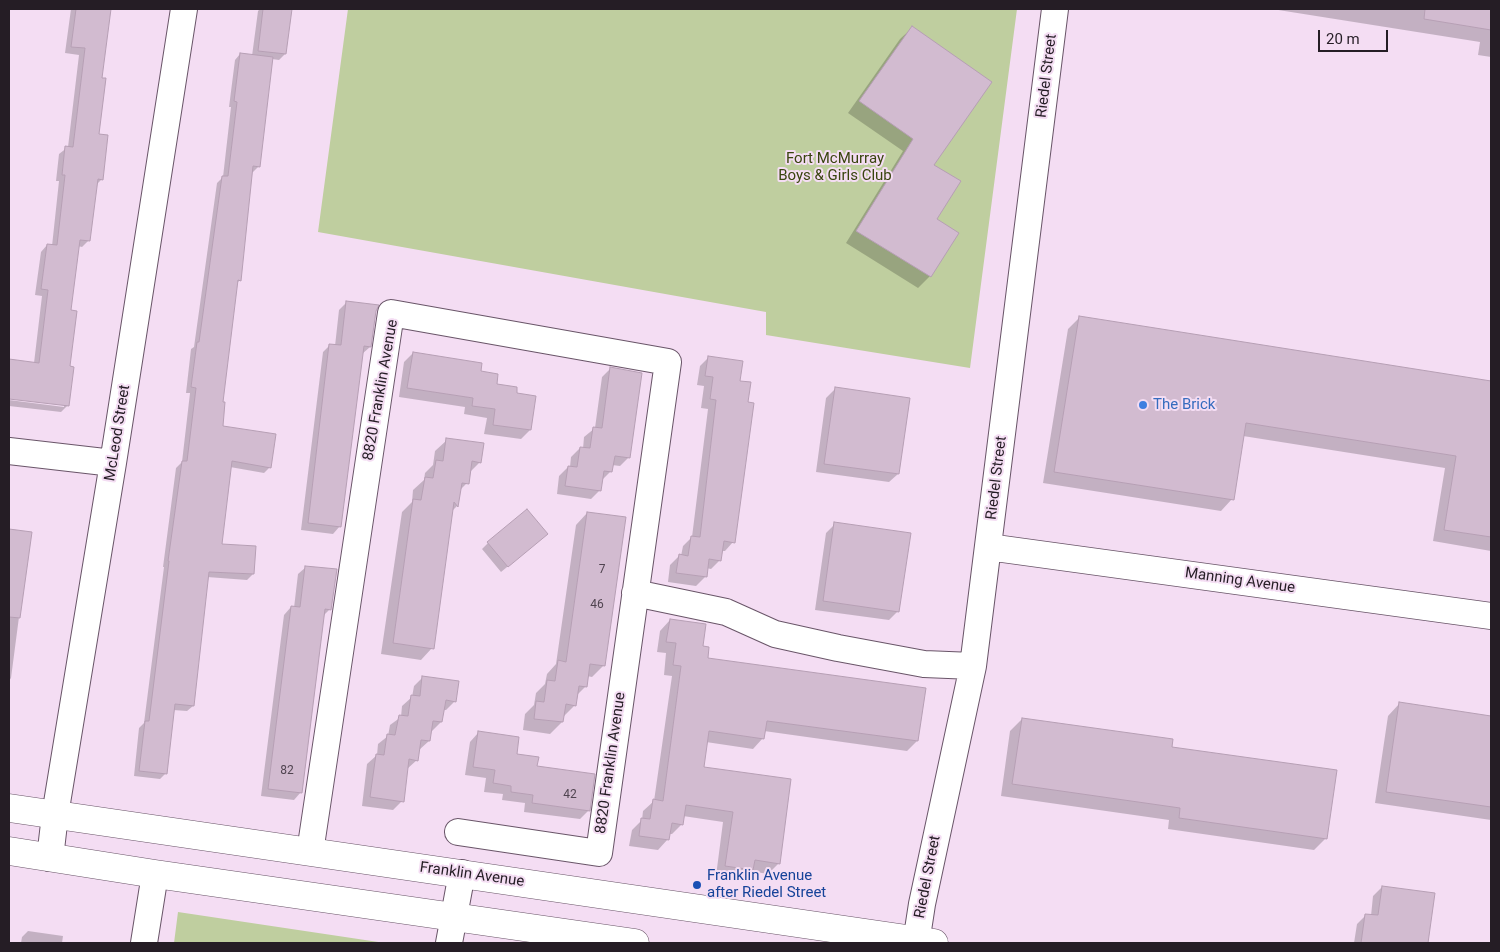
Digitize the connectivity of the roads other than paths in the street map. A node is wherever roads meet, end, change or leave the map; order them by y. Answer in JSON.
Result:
{"nodes":[{"id":1,"x":184,"y":9,"type":"edge"},
{"id":2,"x":1055,"y":9,"type":"edge"},
{"id":3,"x":9,"y":451,"type":"edge"},
{"id":4,"x":113,"y":464,"type":"junction"},
{"id":5,"x":988,"y":547,"type":"junction"},
{"id":6,"x":635,"y":593,"type":"junction"},
{"id":7,"x":1491,"y":616,"type":"edge"},
{"id":8,"x":973,"y":666,"type":"junction"},
{"id":9,"x":9,"y":808,"type":"edge"},
{"id":10,"x":55,"y":815,"type":"junction"},
{"id":11,"x":458,"y":832,"type":"dead end"},
{"id":12,"x":9,"y":851,"type":"edge"},
{"id":13,"x":310,"y":852,"type":"junction"},
{"id":14,"x":50,"y":858,"type":"junction"},
{"id":15,"x":462,"y":873,"type":"junction"},
{"id":16,"x":155,"y":874,"type":"junction"},
{"id":17,"x":452,"y":930,"type":"edge"},
{"id":18,"x":144,"y":943,"type":"edge"},
{"id":19,"x":635,"y":943,"type":"edge"},
{"id":20,"x":922,"y":943,"type":"edge"}],
"edges":[{"from":1,"to":4,"type":"street","name":"McLeod Street"},
{"from":2,"to":5,"type":"street","name":"Riedel Street"},
{"from":3,"to":4,"type":"street"},
{"from":4,"to":10,"type":"street","name":"McLeod Street"},
{"from":5,"to":7,"type":"street","name":"Manning Avenue"},
{"from":5,"to":8,"type":"street","name":"Riedel Street"},
{"from":6,"to":8,"type":"street"},
{"from":6,"to":11,"type":"street","name":"8820 Franklin Avenue"},
{"from":6,"to":13,"type":"street","name":"8820 Franklin Avenue"},
{"from":8,"to":20,"type":"street","name":"Riedel Street"},
{"from":9,"to":10,"type":"main road","name":"Franklin Avenue"},
{"from":10,"to":13,"type":"main road","name":"Franklin Avenue"},
{"from":10,"to":14,"type":"street","name":"McLeod Street"},
{"from":12,"to":14,"type":"main road"},
{"from":13,"to":15,"type":"main road","name":"Franklin Avenue"},
{"from":14,"to":16,"type":"main road"},
{"from":15,"to":17,"type":"street"},
{"from":15,"to":20,"type":"main road","name":"Franklin Avenue"},
{"from":16,"to":17,"type":"main road"},
{"from":16,"to":18,"type":"street"},
{"from":17,"to":19,"type":"main road"}]}
